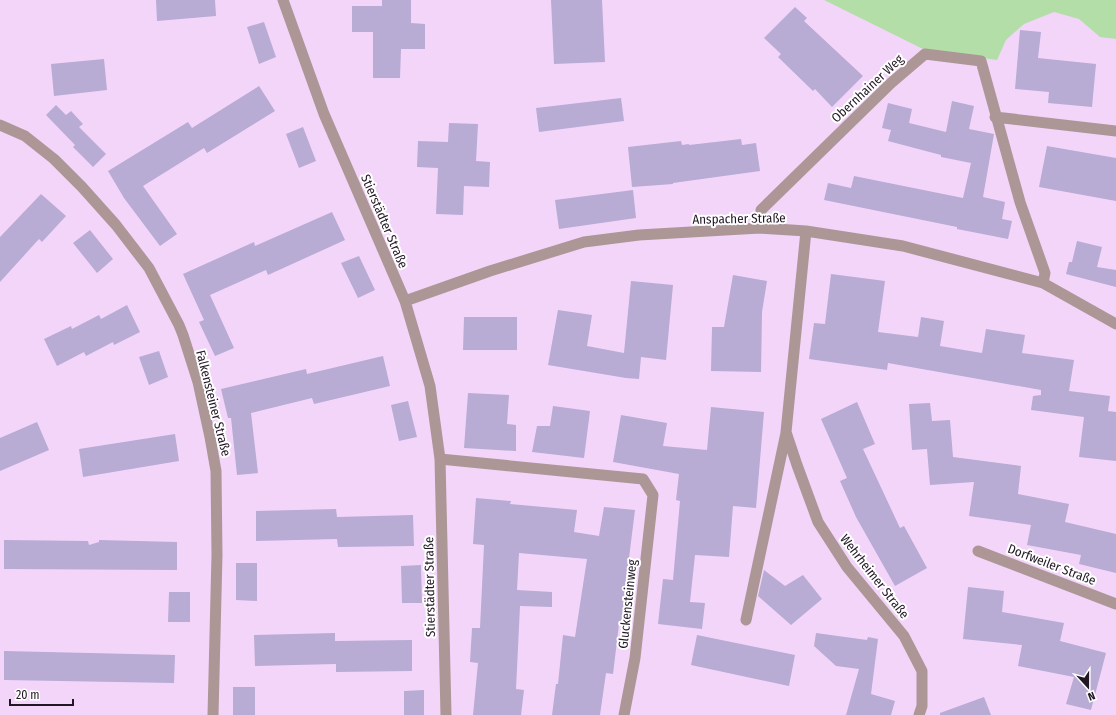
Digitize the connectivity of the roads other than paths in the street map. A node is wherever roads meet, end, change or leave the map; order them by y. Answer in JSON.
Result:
{"nodes":[{"id":1,"x":283,"y":0,"type":"edge"},
{"id":2,"x":995,"y":117,"type":"junction"},
{"id":3,"x":0,"y":125,"type":"edge"},
{"id":4,"x":1116,"y":132,"type":"edge"},
{"id":5,"x":760,"y":228,"type":"junction"},
{"id":6,"x":806,"y":231,"type":"junction"},
{"id":7,"x":1043,"y":283,"type":"junction"},
{"id":8,"x":405,"y":301,"type":"junction"},
{"id":9,"x":1116,"y":324,"type":"edge"},
{"id":10,"x":786,"y":432,"type":"junction"},
{"id":11,"x":440,"y":459,"type":"junction"},
{"id":12,"x":978,"y":551,"type":"dead end"},
{"id":13,"x":1116,"y":604,"type":"edge"},
{"id":14,"x":746,"y":620,"type":"dead end"},
{"id":15,"x":213,"y":715,"type":"edge"},
{"id":16,"x":446,"y":715,"type":"edge"},
{"id":17,"x":624,"y":715,"type":"edge"},
{"id":18,"x":920,"y":715,"type":"edge"}],
"edges":[{"from":1,"to":8,"type":"street","name":"Stierstädter Straße"},
{"from":2,"to":4,"type":"street"},
{"from":2,"to":5,"type":"street","name":"Obernhainer Weg"},
{"from":2,"to":7,"type":"street","name":"Obernhainer Weg"},
{"from":3,"to":15,"type":"street","name":"Falkensteiner Straße"},
{"from":5,"to":6,"type":"street","name":"Anspacher Straße"},
{"from":5,"to":8,"type":"street","name":"Anspacher Straße"},
{"from":6,"to":7,"type":"street","name":"Anspacher Straße"},
{"from":6,"to":10,"type":"street","name":"Wehrheimer Straße"},
{"from":7,"to":9,"type":"street","name":"Anspacher Straße"},
{"from":8,"to":11,"type":"street","name":"Stierstädter Straße"},
{"from":10,"to":14,"type":"street","name":"Wehrheimer Straße"},
{"from":10,"to":18,"type":"street","name":"Wehrheimer Straße"},
{"from":11,"to":16,"type":"street","name":"Stierstädter Straße"},
{"from":11,"to":17,"type":"street","name":"Gluckensteinweg"},
{"from":12,"to":13,"type":"street","name":"Dorfweiler Straße"}]}
